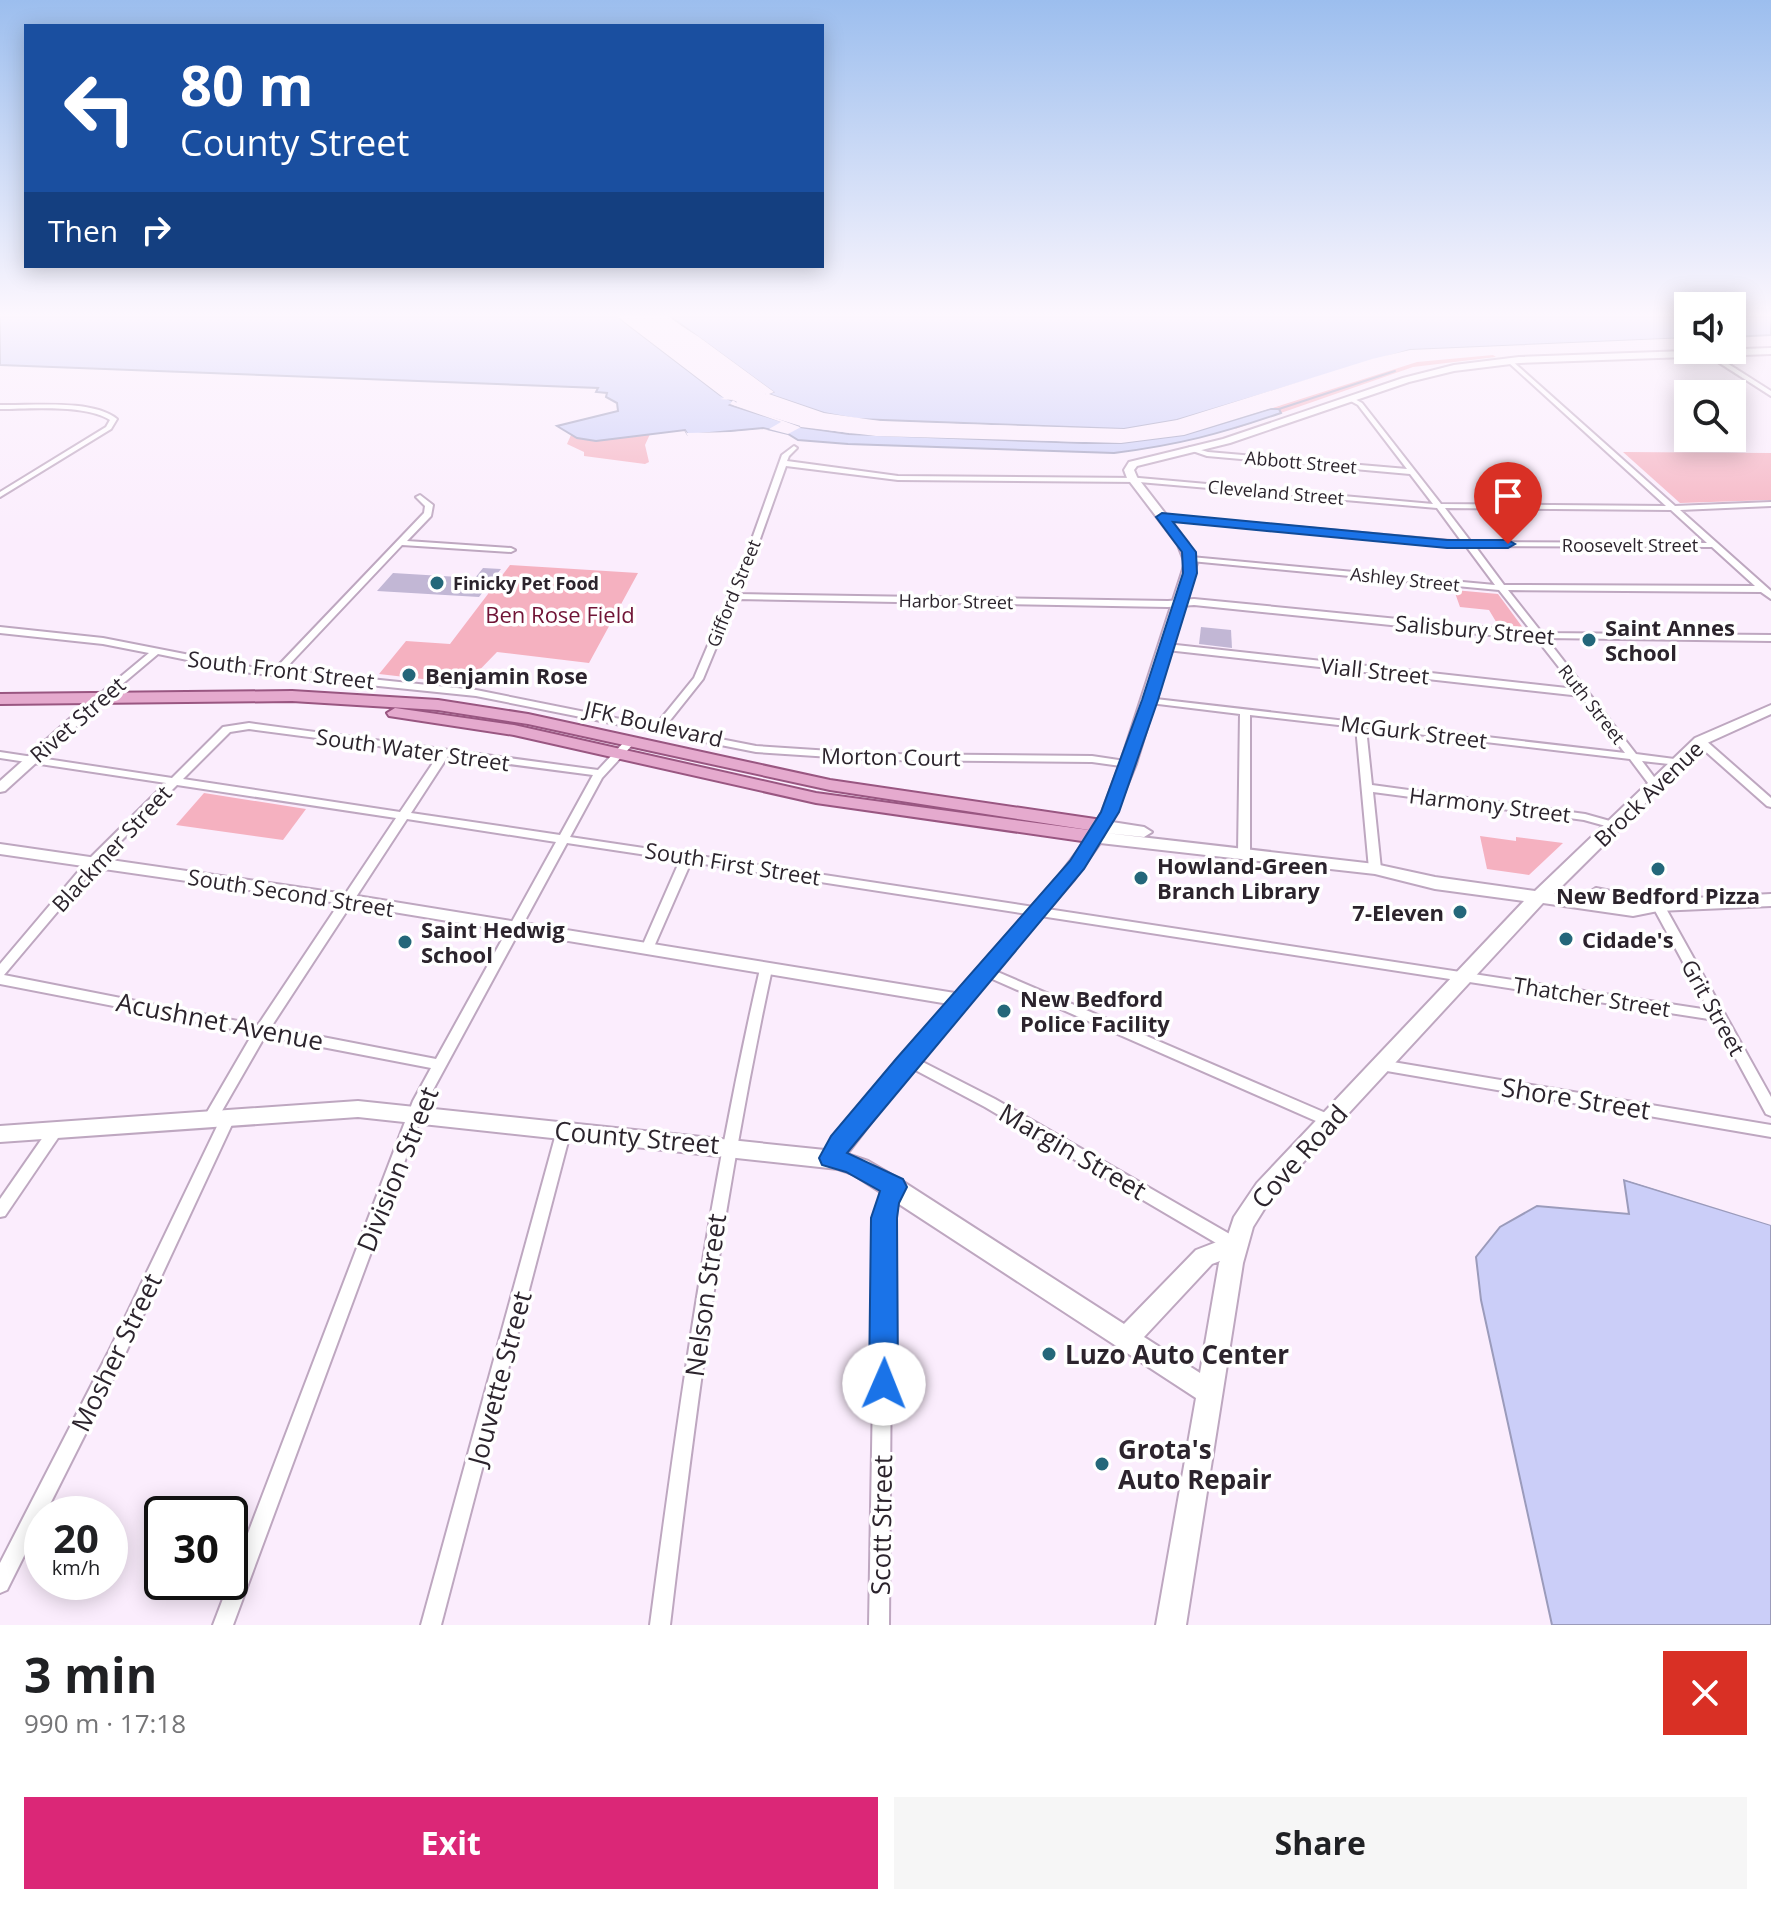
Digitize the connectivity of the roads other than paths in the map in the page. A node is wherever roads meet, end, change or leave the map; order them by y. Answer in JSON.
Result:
{"nodes":[{"id":1,"x":1370,"y":393,"type":"edge"},
{"id":2,"x":1546,"y":393,"type":"edge"},
{"id":3,"x":1351,"y":399,"type":"junction"},
{"id":4,"x":0,"y":407,"type":"edge"},
{"id":5,"x":794,"y":448,"type":"dead end"},
{"id":6,"x":1190,"y":449,"type":"junction"},
{"id":7,"x":783,"y":463,"type":"junction"},
{"id":8,"x":1413,"y":472,"type":"junction"},
{"id":9,"x":1133,"y":480,"type":"junction"},
{"id":10,"x":0,"y":495,"type":"edge"},
{"id":11,"x":420,"y":497,"type":"dead end"},
{"id":12,"x":1771,"y":504,"type":"edge"},
{"id":13,"x":1758,"y":505,"type":"junction"},
{"id":14,"x":1439,"y":506,"type":"junction"},
{"id":15,"x":1674,"y":508,"type":"junction"},
{"id":16,"x":1771,"y":515,"type":"edge"},
{"id":17,"x":1162,"y":517,"type":"junction"},
{"id":18,"x":402,"y":543,"type":"junction"},
{"id":19,"x":1468,"y":544,"type":"junction"},
{"id":20,"x":1715,"y":545,"type":"junction"},
{"id":21,"x":511,"y":550,"type":"dead end"},
{"id":22,"x":1191,"y":559,"type":"junction"},
{"id":23,"x":1501,"y":587,"type":"junction"},
{"id":24,"x":1763,"y":589,"type":"junction"},
{"id":25,"x":731,"y":596,"type":"junction"},
{"id":26,"x":1771,"y":596,"type":"edge"},
{"id":27,"x":1181,"y":603,"type":"junction"},
{"id":28,"x":0,"y":630,"type":"edge"},
{"id":29,"x":1539,"y":636,"type":"junction"},
{"id":30,"x":1771,"y":638,"type":"edge"},
{"id":31,"x":1167,"y":647,"type":"junction"},
{"id":32,"x":155,"y":652,"type":"junction"},
{"id":33,"x":276,"y":673,"type":"junction"},
{"id":34,"x":1583,"y":693,"type":"junction"},
{"id":35,"x":0,"y":699,"type":"edge"},
{"id":36,"x":98,"y":700,"type":"junction"},
{"id":37,"x":1150,"y":700,"type":"junction"},
{"id":38,"x":1771,"y":709,"type":"edge"},
{"id":39,"x":0,"y":711,"type":"edge"},
{"id":40,"x":83,"y":711,"type":"junction"},
{"id":41,"x":1245,"y":711,"type":"junction"},
{"id":42,"x":1361,"y":725,"type":"junction"},
{"id":43,"x":227,"y":729,"type":"joint"},
{"id":44,"x":656,"y":731,"type":"junction"},
{"id":45,"x":1700,"y":741,"type":"junction"},
{"id":46,"x":624,"y":748,"type":"junction"},
{"id":47,"x":444,"y":754,"type":"junction"},
{"id":48,"x":0,"y":755,"type":"edge"},
{"id":49,"x":1632,"y":757,"type":"junction"},
{"id":50,"x":30,"y":759,"type":"junction"},
{"id":51,"x":1678,"y":762,"type":"junction"},
{"id":52,"x":1128,"y":764,"type":"junction"},
{"id":53,"x":600,"y":773,"type":"junction"},
{"id":54,"x":175,"y":780,"type":"junction"},
{"id":55,"x":1655,"y":785,"type":"junction"},
{"id":56,"x":0,"y":788,"type":"edge"},
{"id":57,"x":1367,"y":788,"type":"junction"},
{"id":58,"x":1771,"y":804,"type":"edge"},
{"id":59,"x":400,"y":817,"type":"junction"},
{"id":60,"x":1613,"y":825,"type":"junction"},
{"id":61,"x":1099,"y":832,"type":"junction"},
{"id":62,"x":563,"y":839,"type":"junction"},
{"id":63,"x":0,"y":849,"type":"edge"},
{"id":64,"x":1244,"y":853,"type":"junction"},
{"id":65,"x":688,"y":856,"type":"junction"},
{"id":66,"x":92,"y":863,"type":"junction"},
{"id":67,"x":1382,"y":870,"type":"junction"},
{"id":68,"x":1544,"y":893,"type":"junction"},
{"id":69,"x":345,"y":899,"type":"junction"},
{"id":70,"x":1771,"y":900,"type":"edge"},
{"id":71,"x":1658,"y":905,"type":"junction"},
{"id":72,"x":1039,"y":910,"type":"junction"},
{"id":73,"x":515,"y":928,"type":"junction"},
{"id":74,"x":647,"y":949,"type":"junction"},
{"id":75,"x":766,"y":969,"type":"junction"},
{"id":76,"x":986,"y":971,"type":"junction"},
{"id":77,"x":0,"y":972,"type":"edge"},
{"id":78,"x":1465,"y":976,"type":"junction"},
{"id":79,"x":0,"y":979,"type":"edge"},
{"id":80,"x":961,"y":1000,"type":"junction"},
{"id":81,"x":1719,"y":1016,"type":"junction"},
{"id":82,"x":261,"y":1031,"type":"junction"},
{"id":83,"x":909,"y":1060,"type":"junction"},
{"id":84,"x":440,"y":1065,"type":"junction"},
{"id":85,"x":1381,"y":1065,"type":"junction"},
{"id":86,"x":1771,"y":1110,"type":"edge"},
{"id":87,"x":415,"y":1116,"type":"junction"},
{"id":88,"x":219,"y":1118,"type":"junction"},
{"id":89,"x":1330,"y":1121,"type":"junction"},
{"id":90,"x":564,"y":1130,"type":"junction"},
{"id":91,"x":55,"y":1131,"type":"junction"},
{"id":92,"x":1771,"y":1131,"type":"edge"},
{"id":93,"x":0,"y":1134,"type":"edge"},
{"id":94,"x":728,"y":1146,"type":"junction"},
{"id":95,"x":831,"y":1158,"type":"junction"},
{"id":96,"x":894,"y":1187,"type":"junction"},
{"id":97,"x":0,"y":1211,"type":"edge"},
{"id":98,"x":1234,"y":1245,"type":"junction"},
{"id":99,"x":1127,"y":1338,"type":"junction"},
{"id":100,"x":1208,"y":1392,"type":"junction"},
{"id":101,"x":0,"y":1583,"type":"edge"},
{"id":102,"x":223,"y":1625,"type":"edge"},
{"id":103,"x":431,"y":1625,"type":"edge"},
{"id":104,"x":660,"y":1625,"type":"edge"},
{"id":105,"x":879,"y":1625,"type":"edge"},
{"id":106,"x":1171,"y":1625,"type":"edge"}],
"edges":[{"from":1,"to":3,"type":"main road"},
{"from":2,"to":15,"type":"street"},
{"from":3,"to":6,"type":"main road"},
{"from":3,"to":8,"type":"street","name":"Ruth Street"},
{"from":4,"to":10,"type":"street"},
{"from":5,"to":7,"type":"street","name":"Gifford Street"},
{"from":6,"to":8,"type":"street","name":"Abbott Street"},
{"from":6,"to":9,"type":"main road"},
{"from":7,"to":9,"type":"street","name":"Cleveland Street"},
{"from":7,"to":25,"type":"street","name":"Gifford Street"},
{"from":8,"to":14,"type":"street","name":"Ruth Street"},
{"from":9,"to":14,"type":"street","name":"Cleveland Street"},
{"from":9,"to":17,"type":"main road"},
{"from":11,"to":18,"type":"street"},
{"from":12,"to":13,"type":"street","name":"Cleveland Street"},
{"from":13,"to":15,"type":"street","name":"Cleveland Street"},
{"from":13,"to":16,"type":"street"},
{"from":14,"to":15,"type":"street","name":"Cleveland Street"},
{"from":14,"to":19,"type":"street","name":"Ruth Street"},
{"from":15,"to":20,"type":"street"},
{"from":17,"to":19,"type":"street","name":"Roosevelt Street"},
{"from":17,"to":22,"type":"main road"},
{"from":18,"to":21,"type":"street"},
{"from":18,"to":33,"type":"street"},
{"from":19,"to":20,"type":"street","name":"Roosevelt Street"},
{"from":19,"to":23,"type":"street","name":"Ruth Street"},
{"from":20,"to":24,"type":"street"},
{"from":22,"to":23,"type":"street","name":"Ashley Street"},
{"from":22,"to":27,"type":"main road"},
{"from":23,"to":24,"type":"street","name":"Ashley Street"},
{"from":23,"to":29,"type":"street","name":"Ruth Street"},
{"from":24,"to":26,"type":"street"},
{"from":25,"to":27,"type":"street","name":"Harbor Street"},
{"from":25,"to":44,"type":"street","name":"Gifford Street"},
{"from":27,"to":29,"type":"street","name":"Salisbury Street"},
{"from":27,"to":31,"type":"main road"},
{"from":28,"to":32,"type":"street","name":"South Front Street"},
{"from":29,"to":30,"type":"street","name":"Salisbury Street"},
{"from":29,"to":34,"type":"street","name":"Ruth Street"},
{"from":31,"to":34,"type":"street","name":"Viall Street"},
{"from":31,"to":37,"type":"main road"},
{"from":32,"to":33,"type":"street","name":"South Front Street"},
{"from":32,"to":36,"type":"street","name":"Rivet Street"},
{"from":33,"to":44,"type":"street","name":"South Front Street"},
{"from":34,"to":49,"type":"street","name":"Ruth Street"},
{"from":35,"to":36,"type":"main road","name":"JFK Boulevard"},
{"from":36,"to":40,"type":"street","name":"Rivet Street"},
{"from":36,"to":46,"type":"main road","name":"JFK Boulevard"},
{"from":37,"to":41,"type":"street","name":"McGurk Street"},
{"from":37,"to":52,"type":"main road"},
{"from":38,"to":45,"type":"main road","name":"Brock Avenue"},
{"from":39,"to":40,"type":"main road","name":"JFK Boulevard"},
{"from":40,"to":46,"type":"main road","name":"JFK Boulevard"},
{"from":40,"to":50,"type":"street","name":"Rivet Street"},
{"from":41,"to":42,"type":"street","name":"McGurk Street"},
{"from":41,"to":64,"type":"street"},
{"from":42,"to":49,"type":"street","name":"McGurk Street"},
{"from":42,"to":57,"type":"street"},
{"from":43,"to":47,"type":"street","name":"South Water Street"},
{"from":43,"to":54,"type":"street","name":"Blackmer Street"},
{"from":44,"to":52,"type":"street","name":"Morton Court"},
{"from":45,"to":51,"type":"main road","name":"Brock Avenue"},
{"from":45,"to":58,"type":"street"},
{"from":46,"to":53,"type":"street","name":"Division Street"},
{"from":46,"to":61,"type":"main road","name":"JFK Boulevard"},
{"from":47,"to":53,"type":"street","name":"South Water Street"},
{"from":47,"to":59,"type":"street","name":"Mosher Street"},
{"from":48,"to":50,"type":"street","name":"South First Street"},
{"from":49,"to":51,"type":"street","name":"McGurk Street"},
{"from":49,"to":55,"type":"street","name":"Ruth Street"},
{"from":50,"to":54,"type":"street","name":"South First Street"},
{"from":50,"to":56,"type":"street","name":"Rivet Street"},
{"from":51,"to":55,"type":"main road","name":"Brock Avenue"},
{"from":52,"to":61,"type":"main road"},
{"from":53,"to":62,"type":"street","name":"Division Street"},
{"from":54,"to":59,"type":"street","name":"South First Street"},
{"from":54,"to":66,"type":"street","name":"Blackmer Street"},
{"from":55,"to":60,"type":"main road","name":"Brock Avenue"},
{"from":57,"to":60,"type":"street","name":"Harmony Street"},
{"from":57,"to":67,"type":"street"},
{"from":59,"to":62,"type":"street","name":"South First Street"},
{"from":59,"to":69,"type":"street","name":"Mosher Street"},
{"from":60,"to":68,"type":"main road","name":"Brock Avenue"},
{"from":61,"to":64,"type":"main road"},
{"from":61,"to":72,"type":"main road"},
{"from":62,"to":65,"type":"street","name":"South First Street"},
{"from":62,"to":73,"type":"street","name":"Division Street"},
{"from":63,"to":66,"type":"street","name":"South Second Street"},
{"from":64,"to":67,"type":"main road"},
{"from":65,"to":72,"type":"street","name":"South First Street"},
{"from":65,"to":74,"type":"street"},
{"from":66,"to":69,"type":"street","name":"South Second Street"},
{"from":66,"to":77,"type":"street","name":"Blackmer Street"},
{"from":67,"to":68,"type":"main road"},
{"from":68,"to":71,"type":"main road"},
{"from":68,"to":78,"type":"main road","name":"Cove Road"},
{"from":69,"to":73,"type":"street","name":"South Second Street"},
{"from":69,"to":82,"type":"street","name":"Mosher Street"},
{"from":70,"to":71,"type":"main road"},
{"from":71,"to":81,"type":"street","name":"Grit Street"},
{"from":72,"to":76,"type":"main road"},
{"from":72,"to":78,"type":"street","name":"South First Street"},
{"from":73,"to":74,"type":"street","name":"South Second Street"},
{"from":73,"to":84,"type":"street","name":"Division Street"},
{"from":74,"to":75,"type":"street","name":"South Second Street"},
{"from":75,"to":80,"type":"street","name":"South Second Street"},
{"from":75,"to":94,"type":"street","name":"Nelson Street"},
{"from":76,"to":80,"type":"main road"},
{"from":76,"to":89,"type":"street"},
{"from":78,"to":81,"type":"street","name":"Thatcher Street"},
{"from":78,"to":85,"type":"main road","name":"Cove Road"},
{"from":79,"to":82,"type":"street","name":"Acushnet Avenue"},
{"from":80,"to":83,"type":"main road"},
{"from":81,"to":86,"type":"street","name":"Grit Street"},
{"from":82,"to":84,"type":"street","name":"Acushnet Avenue"},
{"from":82,"to":88,"type":"street","name":"Mosher Street"},
{"from":83,"to":95,"type":"main road"},
{"from":83,"to":98,"type":"street","name":"Margin Street"},
{"from":84,"to":87,"type":"street","name":"Division Street"},
{"from":85,"to":89,"type":"main road","name":"Cove Road"},
{"from":85,"to":92,"type":"street","name":"Shore Street"},
{"from":87,"to":88,"type":"main road","name":"County Street"},
{"from":87,"to":90,"type":"main road","name":"County Street"},
{"from":87,"to":102,"type":"street","name":"Division Street"},
{"from":88,"to":91,"type":"main road","name":"County Street"},
{"from":88,"to":101,"type":"street","name":"Mosher Street"},
{"from":89,"to":98,"type":"main road","name":"Cove Road"},
{"from":90,"to":94,"type":"main road","name":"County Street"},
{"from":90,"to":103,"type":"street","name":"Jouvette Street"},
{"from":91,"to":93,"type":"main road","name":"County Street"},
{"from":91,"to":97,"type":"street"},
{"from":94,"to":95,"type":"main road","name":"County Street"},
{"from":94,"to":104,"type":"street","name":"Nelson Street"},
{"from":95,"to":96,"type":"main road","name":"County Street"},
{"from":96,"to":99,"type":"main road","name":"County Street"},
{"from":96,"to":105,"type":"street","name":"Scott Street"},
{"from":98,"to":99,"type":"main road"},
{"from":98,"to":100,"type":"main road","name":"Cove Road"},
{"from":99,"to":100,"type":"main road","name":"County Street"},
{"from":100,"to":106,"type":"main road","name":"Cove Road"}]}
